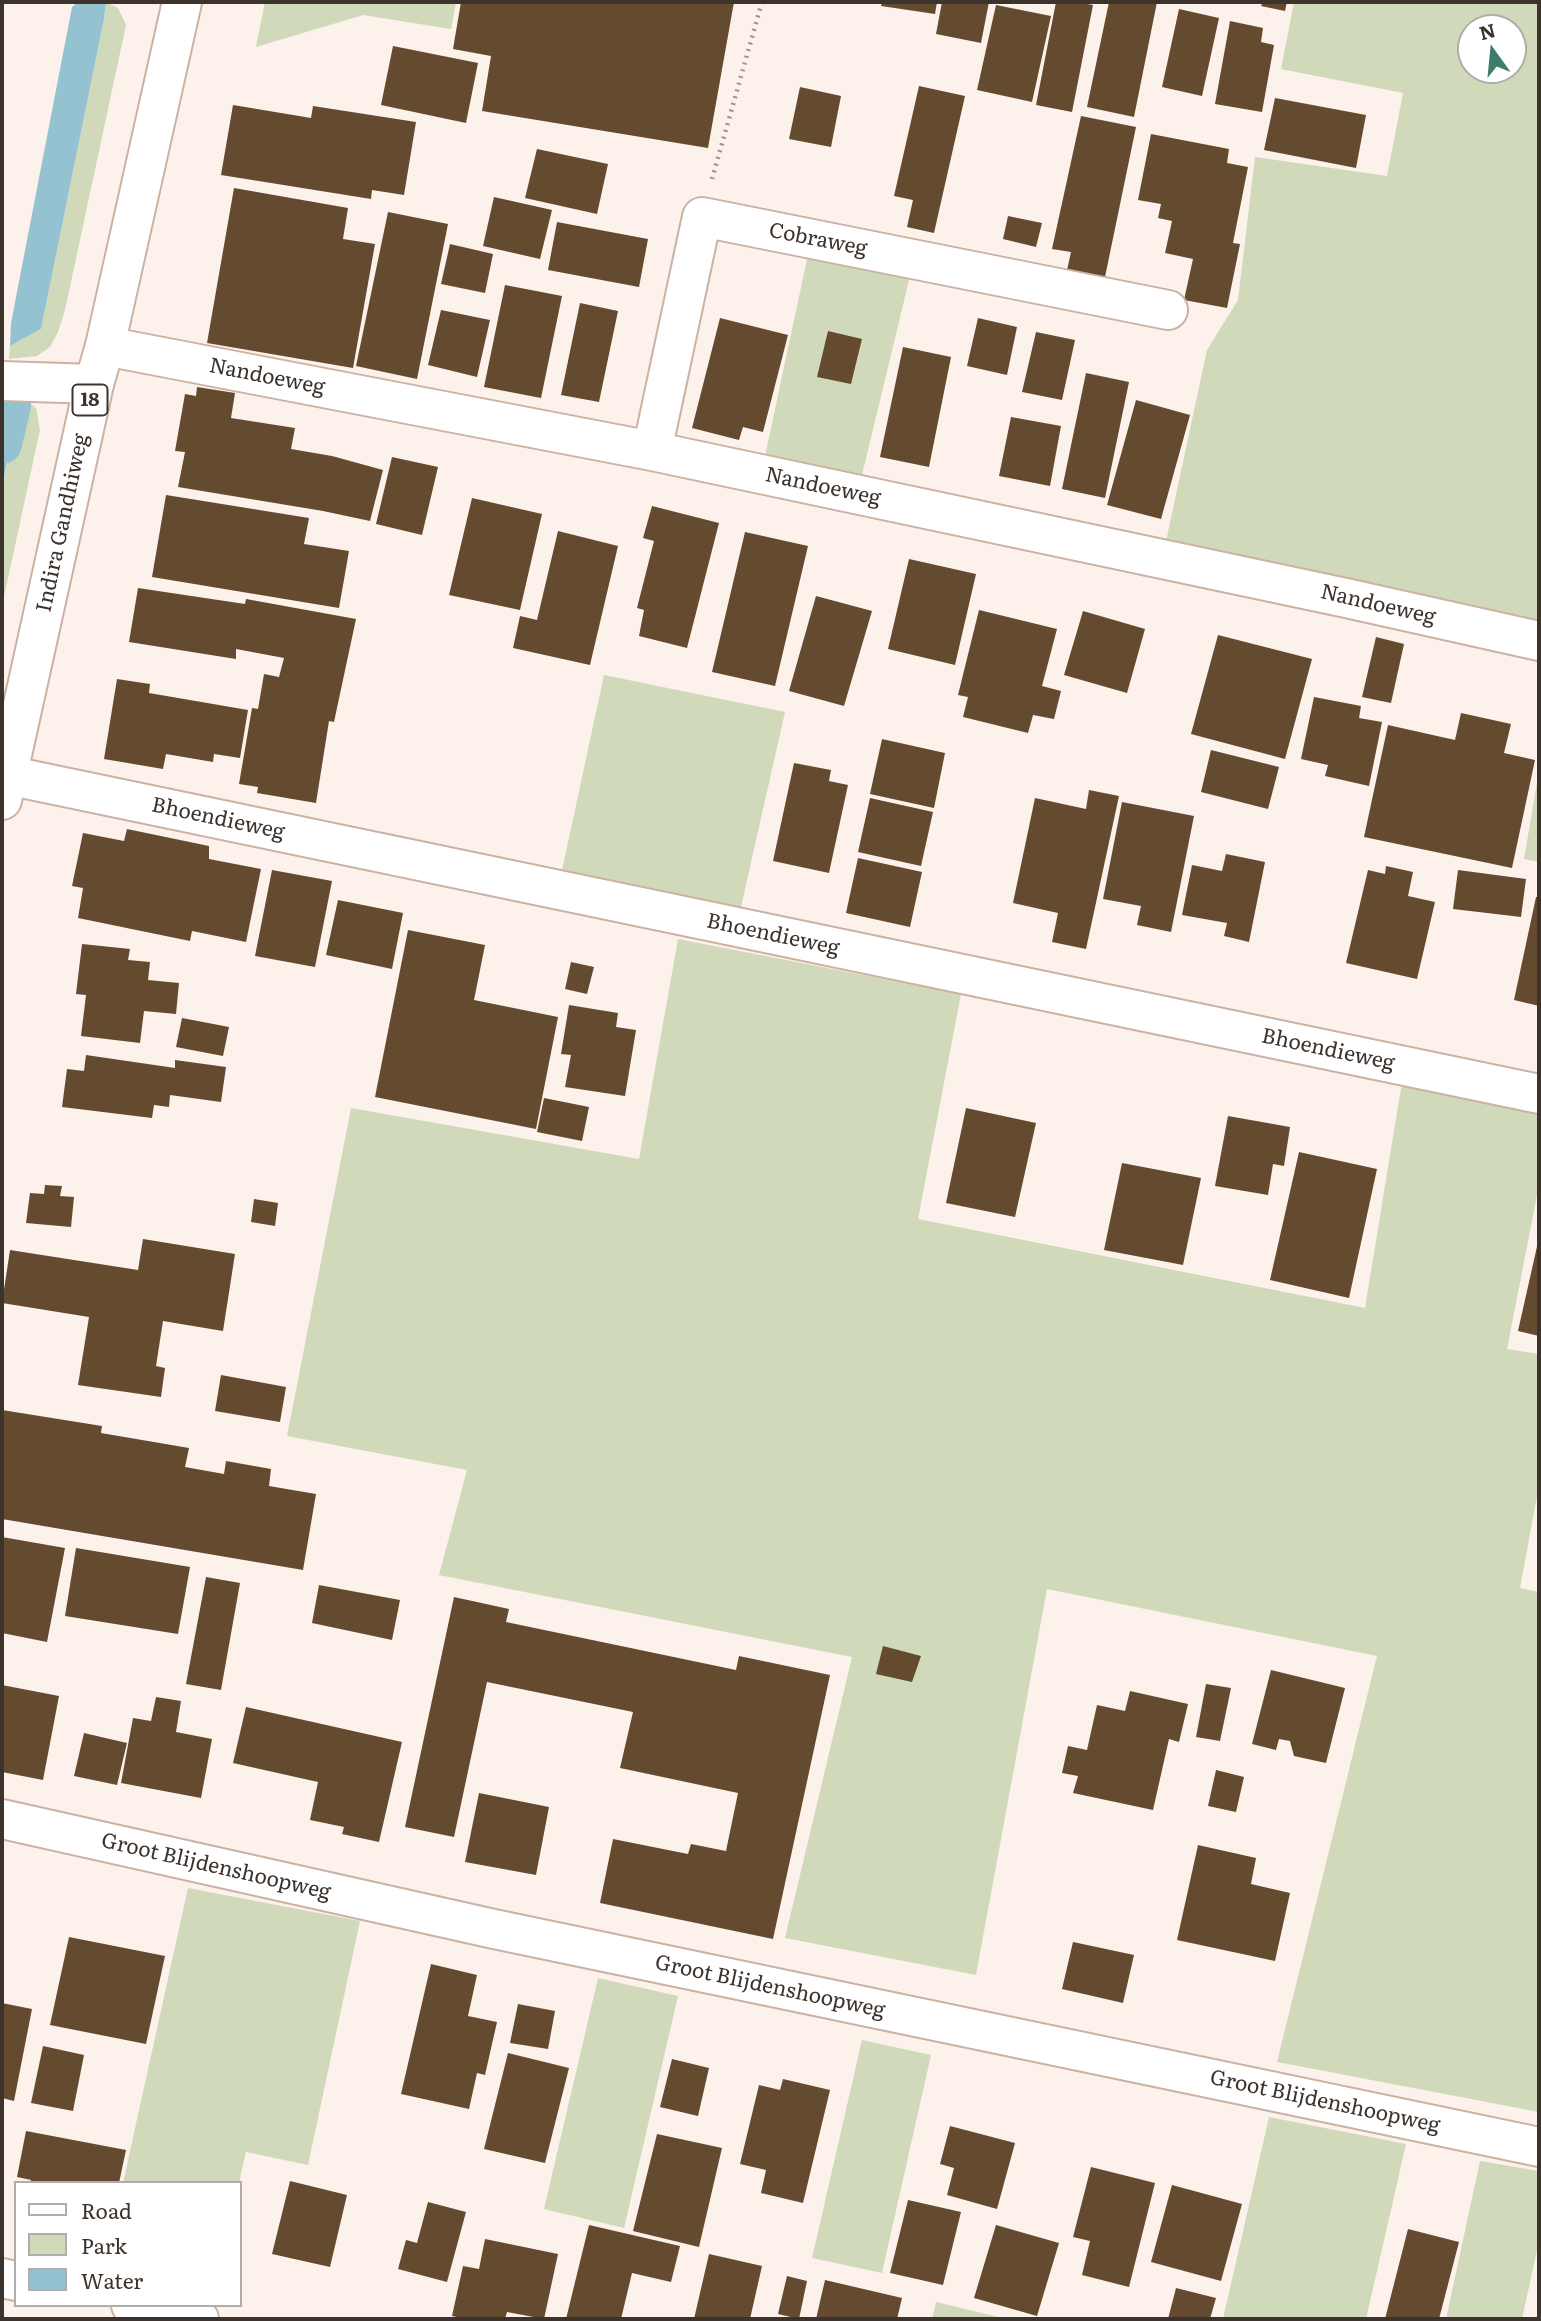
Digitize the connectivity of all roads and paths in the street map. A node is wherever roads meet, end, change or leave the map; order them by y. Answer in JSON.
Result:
{"nodes":[{"id":1,"x":182,"y":2,"type":"edge"},
{"id":2,"x":762,"y":2,"type":"edge"},
{"id":3,"x":702,"y":217,"type":"junction"},
{"id":4,"x":1168,"y":310,"type":"dead end"},
{"id":5,"x":104,"y":345,"type":"junction"},
{"id":6,"x":2,"y":381,"type":"edge"},
{"id":7,"x":94,"y":384,"type":"junction"},
{"id":8,"x":652,"y":451,"type":"junction"},
{"id":9,"x":1539,"y":641,"type":"edge"},
{"id":10,"x":4,"y":783,"type":"edge"},
{"id":11,"x":1539,"y":1094,"type":"edge"},
{"id":12,"x":2,"y":1819,"type":"edge"},
{"id":13,"x":1539,"y":2147,"type":"edge"},
{"id":14,"x":141,"y":2307,"type":"edge"},
{"id":15,"x":199,"y":2319,"type":"edge"}],
"edges":[{"from":1,"to":5,"type":"street","name":"Indira Gandhiweg","number":"18"},
{"from":2,"to":3,"type":"path"},
{"from":3,"to":4,"type":"street","name":"Cobraweg"},
{"from":3,"to":8,"type":"street"},
{"from":5,"to":7,"type":"street","name":"Indira Gandhiweg","number":"18"},
{"from":5,"to":8,"type":"street","name":"Nandoeweg"},
{"from":6,"to":7,"type":"street"},
{"from":7,"to":10,"type":"street","name":"Indira Gandhiweg","number":"18"},
{"from":8,"to":9,"type":"street","name":"Nandoeweg"},
{"from":10,"to":11,"type":"street","name":"Bhoendieweg"},
{"from":12,"to":13,"type":"street","name":"Groot Blijdenshoopweg"},
{"from":14,"to":15,"type":"street"}]}
